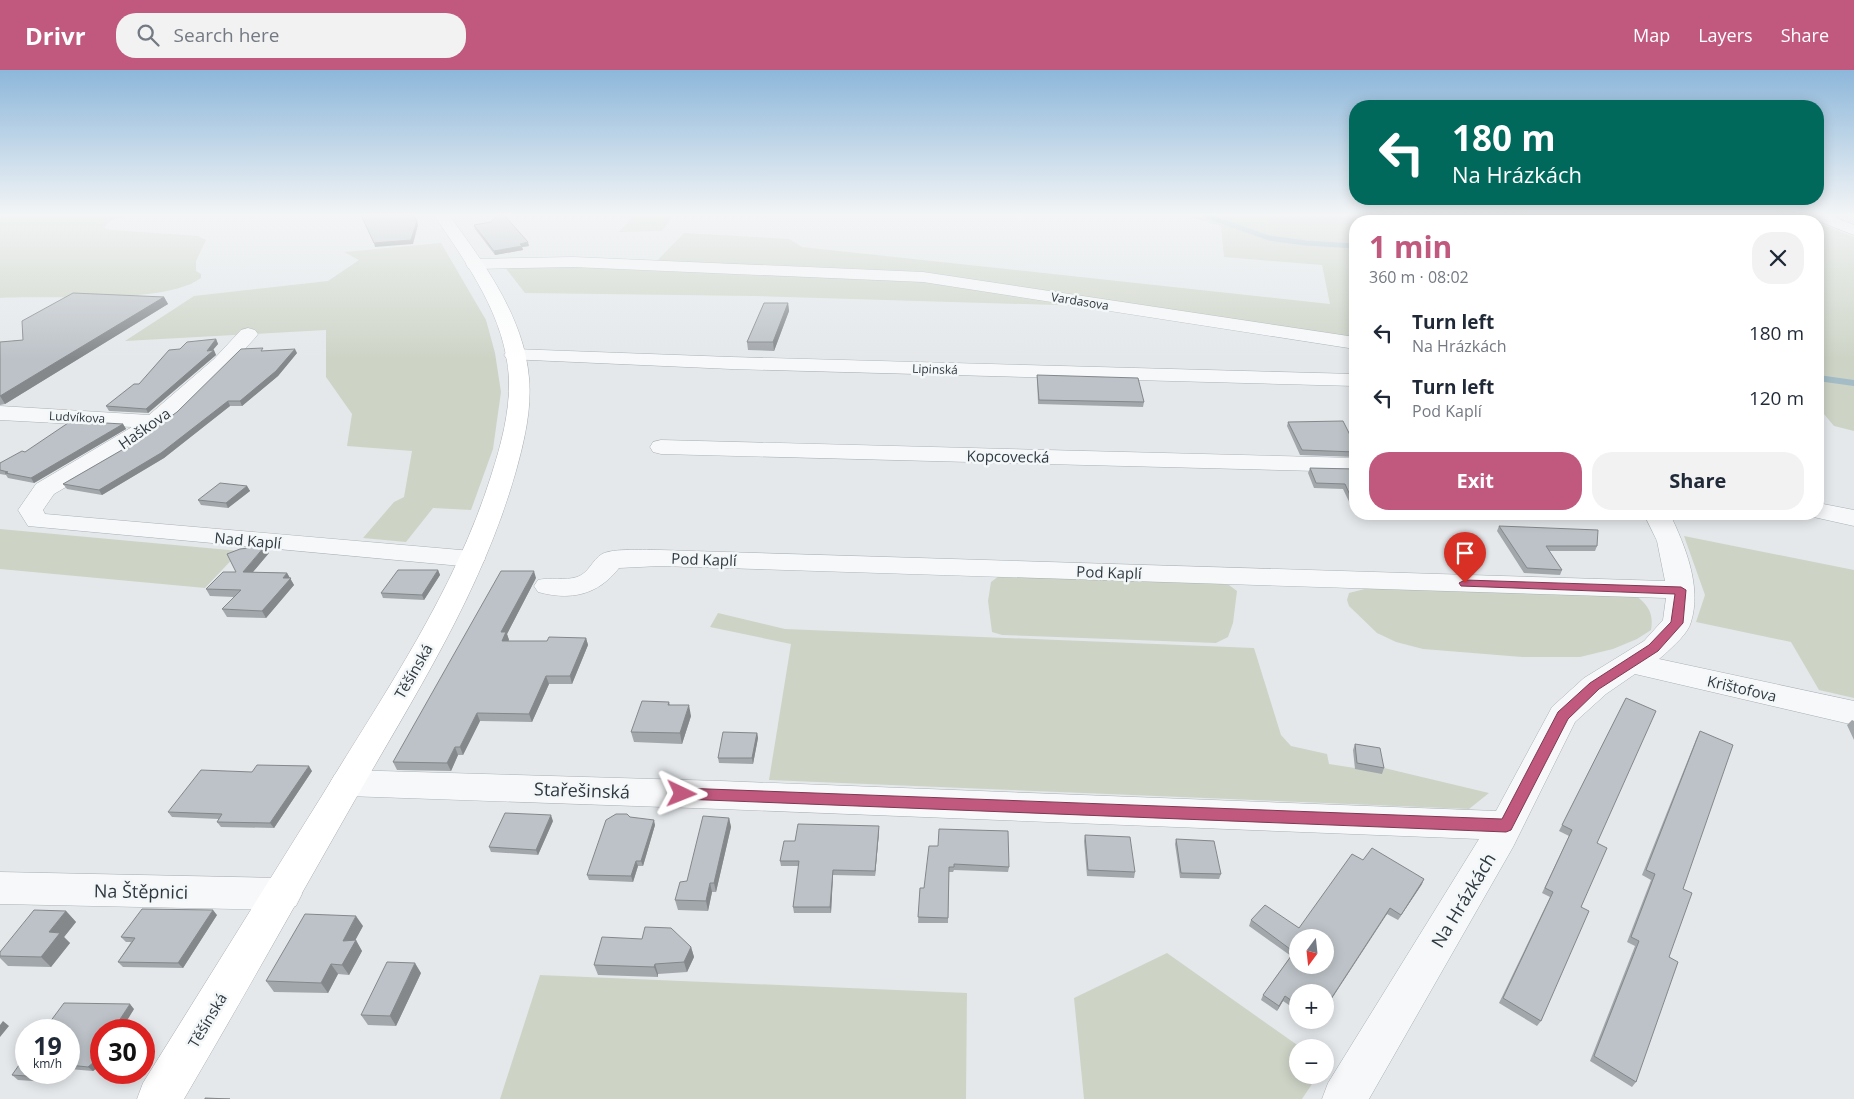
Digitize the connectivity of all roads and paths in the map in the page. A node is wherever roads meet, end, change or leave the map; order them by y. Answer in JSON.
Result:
{"nodes":[{"id":1,"x":523,"y":263,"type":"edge"},
{"id":2,"x":597,"y":263,"type":"edge"},
{"id":3,"x":474,"y":264,"type":"joint"},
{"id":4,"x":248,"y":334,"type":"dead end"},
{"id":5,"x":1349,"y":341,"type":"edge"},
{"id":6,"x":514,"y":355,"type":"junction"},
{"id":7,"x":1349,"y":380,"type":"edge"},
{"id":8,"x":0,"y":413,"type":"edge"},
{"id":9,"x":154,"y":422,"type":"junction"},
{"id":10,"x":661,"y":448,"type":"dead end"},
{"id":11,"x":1349,"y":466,"type":"edge"},
{"id":12,"x":30,"y":510,"type":"joint"},
{"id":13,"x":1824,"y":512,"type":"edge"},
{"id":14,"x":1854,"y":518,"type":"edge"},
{"id":15,"x":1660,"y":520,"type":"edge"},
{"id":16,"x":472,"y":559,"type":"junction"},
{"id":17,"x":548,"y":586,"type":"dead end"},
{"id":18,"x":1681,"y":590,"type":"junction"},
{"id":19,"x":1631,"y":663,"type":"junction"},
{"id":20,"x":1854,"y":713,"type":"edge"},
{"id":21,"x":347,"y":783,"type":"junction"},
{"id":22,"x":1506,"y":826,"type":"junction"},
{"id":23,"x":0,"y":888,"type":"edge"},
{"id":24,"x":283,"y":894,"type":"junction"},
{"id":25,"x":159,"y":1099,"type":"edge"},
{"id":26,"x":1344,"y":1099,"type":"edge"}],
"edges":[{"from":1,"to":3,"type":"street","name":"Vardasova"},
{"from":2,"to":5,"type":"street","name":"Vardasova"},
{"from":3,"to":6,"type":"main road","name":"Těšínská"},
{"from":4,"to":9,"type":"street","name":"Haškova"},
{"from":6,"to":7,"type":"street","name":"Lipinská"},
{"from":6,"to":16,"type":"main road","name":"Těšínská"},
{"from":8,"to":9,"type":"street","name":"Ludvíkova"},
{"from":9,"to":12,"type":"street","name":"Haškova"},
{"from":10,"to":11,"type":"street","name":"Kopcovecká"},
{"from":12,"to":16,"type":"street","name":"Nad Kaplí"},
{"from":13,"to":14,"type":"street"},
{"from":15,"to":18,"type":"street","name":"Na Hrázkách"},
{"from":16,"to":21,"type":"main road","name":"Těšínská"},
{"from":17,"to":18,"type":"street","name":"Pod Kaplí"},
{"from":18,"to":19,"type":"street","name":"Na Hrázkách"},
{"from":19,"to":20,"type":"street","name":"Krištofova"},
{"from":19,"to":22,"type":"street","name":"Na Hrázkách"},
{"from":21,"to":22,"type":"street","name":"Stařešinská"},
{"from":21,"to":24,"type":"main road","name":"Těšínská"},
{"from":22,"to":26,"type":"street","name":"Na Hrázkách"},
{"from":23,"to":24,"type":"street","name":"Na Štěpnici"},
{"from":24,"to":25,"type":"main road","name":"Těšínská"}]}
